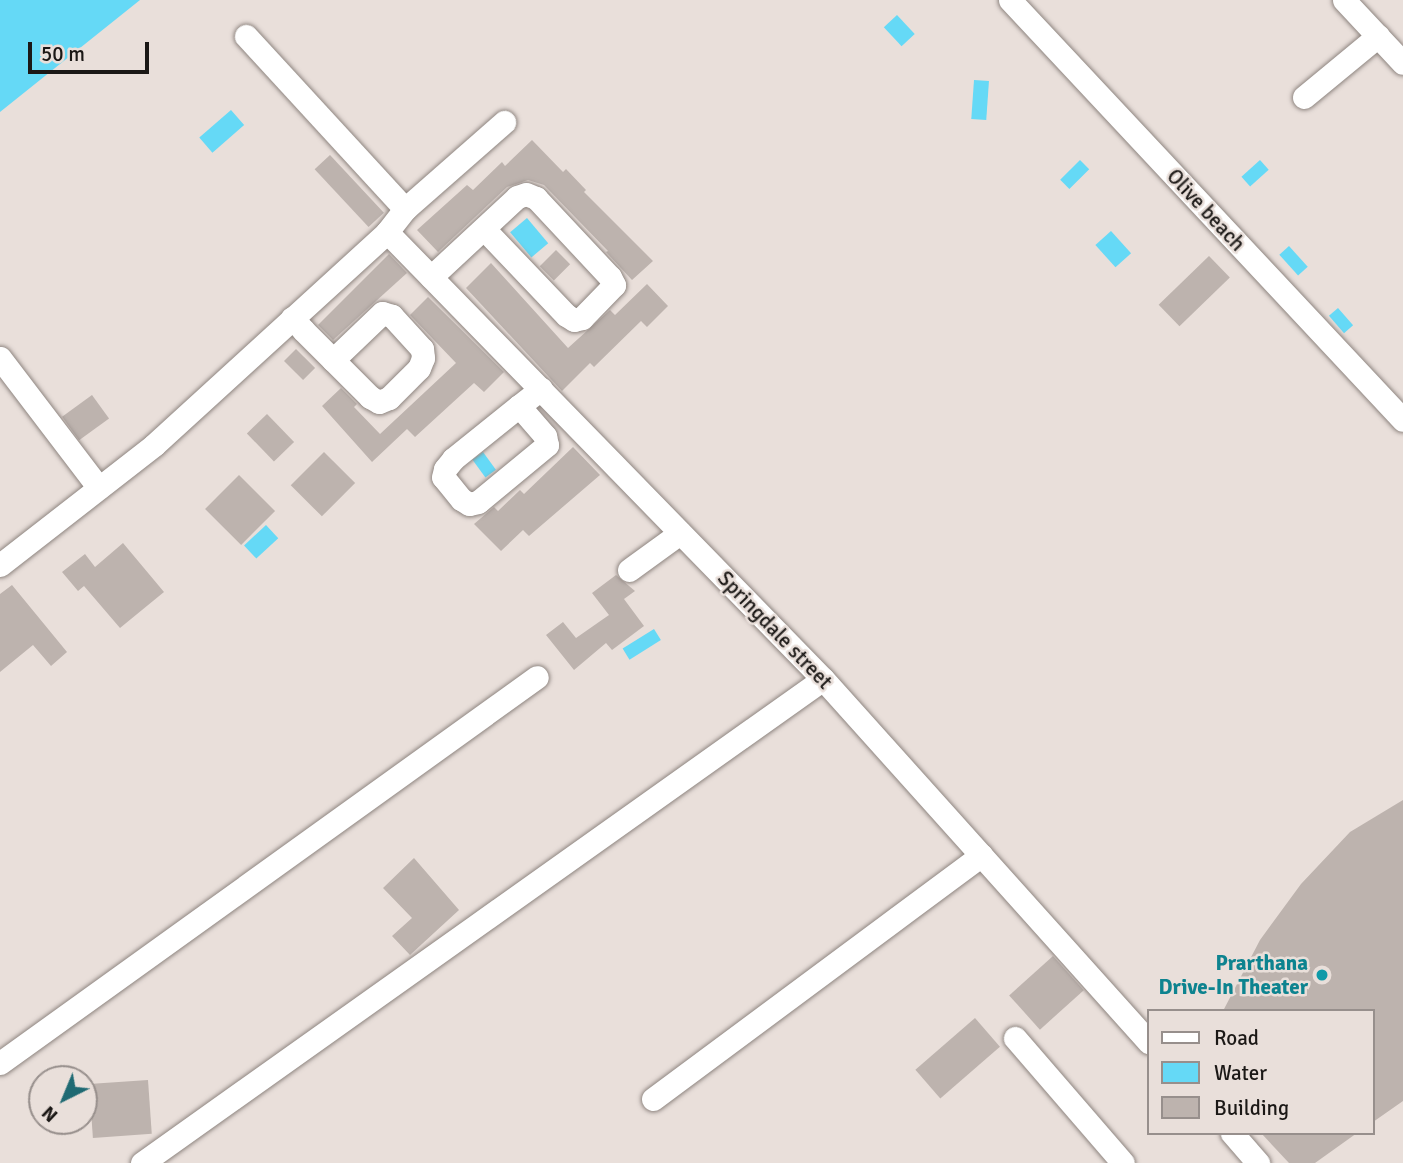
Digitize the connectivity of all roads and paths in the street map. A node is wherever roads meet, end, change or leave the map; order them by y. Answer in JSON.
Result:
{"nodes":[{"id":1,"x":1010,"y":0,"type":"edge"},
{"id":2,"x":1344,"y":0,"type":"edge"},
{"id":3,"x":246,"y":36,"type":"dead end"},
{"id":4,"x":1378,"y":36,"type":"junction"},
{"id":5,"x":1403,"y":63,"type":"edge"},
{"id":6,"x":1304,"y":97,"type":"dead end"},
{"id":7,"x":504,"y":122,"type":"dead end"},
{"id":8,"x":405,"y":209,"type":"junction"},
{"id":9,"x":484,"y":229,"type":"junction"},
{"id":10,"x":387,"y":232,"type":"junction"},
{"id":11,"x":431,"y":277,"type":"junction"},
{"id":12,"x":292,"y":318,"type":"junction"},
{"id":13,"x":0,"y":358,"type":"edge"},
{"id":14,"x":333,"y":360,"type":"dead end"},
{"id":15,"x":541,"y":389,"type":"junction"},
{"id":16,"x":519,"y":407,"type":"junction"},
{"id":17,"x":1403,"y":419,"type":"edge"},
{"id":18,"x":99,"y":488,"type":"junction"},
{"id":19,"x":680,"y":533,"type":"junction"},
{"id":20,"x":0,"y":565,"type":"edge"},
{"id":21,"x":629,"y":569,"type":"dead end"},
{"id":22,"x":537,"y":677,"type":"dead end"},
{"id":23,"x":823,"y":679,"type":"junction"},
{"id":24,"x":981,"y":855,"type":"junction"},
{"id":25,"x":1015,"y":1038,"type":"dead end"},
{"id":26,"x":1148,"y":1041,"type":"edge"},
{"id":27,"x":0,"y":1063,"type":"edge"},
{"id":28,"x":653,"y":1100,"type":"dead end"},
{"id":29,"x":1234,"y":1135,"type":"edge"},
{"id":30,"x":142,"y":1163,"type":"edge"},
{"id":31,"x":1123,"y":1163,"type":"edge"},
{"id":32,"x":1258,"y":1163,"type":"edge"}],
"edges":[{"from":1,"to":17,"type":"street","name":"Olive beach"},
{"from":2,"to":4,"type":"street"},
{"from":3,"to":8,"type":"street"},
{"from":4,"to":5,"type":"street"},
{"from":4,"to":6,"type":"street"},
{"from":7,"to":8,"type":"street"},
{"from":8,"to":10,"type":"street"},
{"from":9,"to":9,"type":"street"},
{"from":9,"to":11,"type":"street"},
{"from":10,"to":11,"type":"street","name":"Springdale street"},
{"from":10,"to":12,"type":"street"},
{"from":11,"to":15,"type":"street","name":"Springdale street"},
{"from":12,"to":14,"type":"street"},
{"from":12,"to":18,"type":"street"},
{"from":13,"to":18,"type":"street"},
{"from":15,"to":16,"type":"street"},
{"from":15,"to":19,"type":"street","name":"Springdale street"},
{"from":16,"to":16,"type":"street"},
{"from":18,"to":20,"type":"street"},
{"from":19,"to":21,"type":"street"},
{"from":19,"to":23,"type":"street","name":"Springdale street"},
{"from":22,"to":27,"type":"street"},
{"from":23,"to":24,"type":"street","name":"Springdale street"},
{"from":23,"to":30,"type":"street"},
{"from":24,"to":26,"type":"street","name":"Springdale street"},
{"from":24,"to":28,"type":"street"},
{"from":25,"to":31,"type":"street"},
{"from":29,"to":32,"type":"street"}]}
